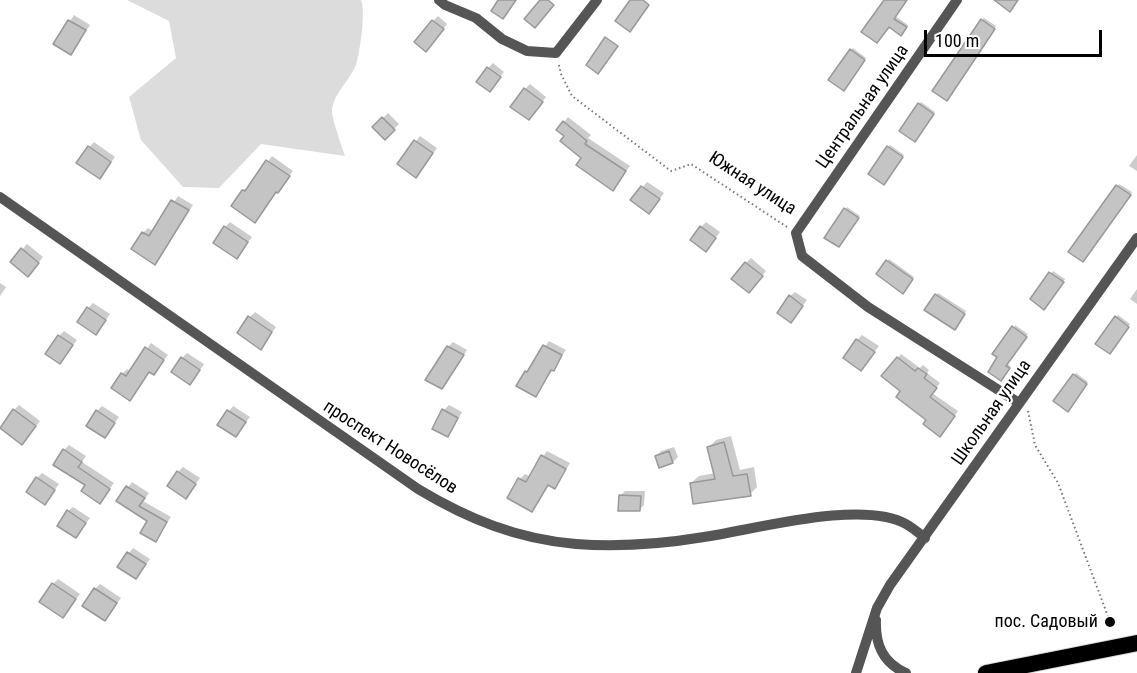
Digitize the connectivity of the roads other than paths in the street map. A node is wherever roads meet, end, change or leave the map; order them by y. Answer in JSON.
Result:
{"nodes":[{"id":1,"x":438,"y":0,"type":"edge"},
{"id":2,"x":597,"y":0,"type":"edge"},
{"id":3,"x":957,"y":0,"type":"edge"},
{"id":4,"x":0,"y":197,"type":"edge"},
{"id":5,"x":796,"y":232,"type":"joint"},
{"id":6,"x":1137,"y":238,"type":"edge"},
{"id":7,"x":1019,"y":403,"type":"junction"},
{"id":8,"x":925,"y":538,"type":"junction"},
{"id":9,"x":877,"y":608,"type":"junction"},
{"id":10,"x":1137,"y":643,"type":"edge"},
{"id":11,"x":856,"y":673,"type":"edge"},
{"id":12,"x":906,"y":673,"type":"edge"},
{"id":13,"x":986,"y":673,"type":"edge"}],
"edges":[{"from":1,"to":2,"type":"street"},
{"from":3,"to":5,"type":"street","name":"Центральная улица"},
{"from":4,"to":8,"type":"street","name":"проспект Новосёлов"},
{"from":5,"to":7,"type":"street","name":"Южная улица"},
{"from":6,"to":7,"type":"street","name":"Школьная улица"},
{"from":7,"to":8,"type":"street","name":"Школьная улица"},
{"from":8,"to":9,"type":"street","name":"Школьная улица"},
{"from":9,"to":11,"type":"street","name":"Школьная улица"},
{"from":9,"to":12,"type":"street"},
{"from":10,"to":13,"type":"highway"}]}
